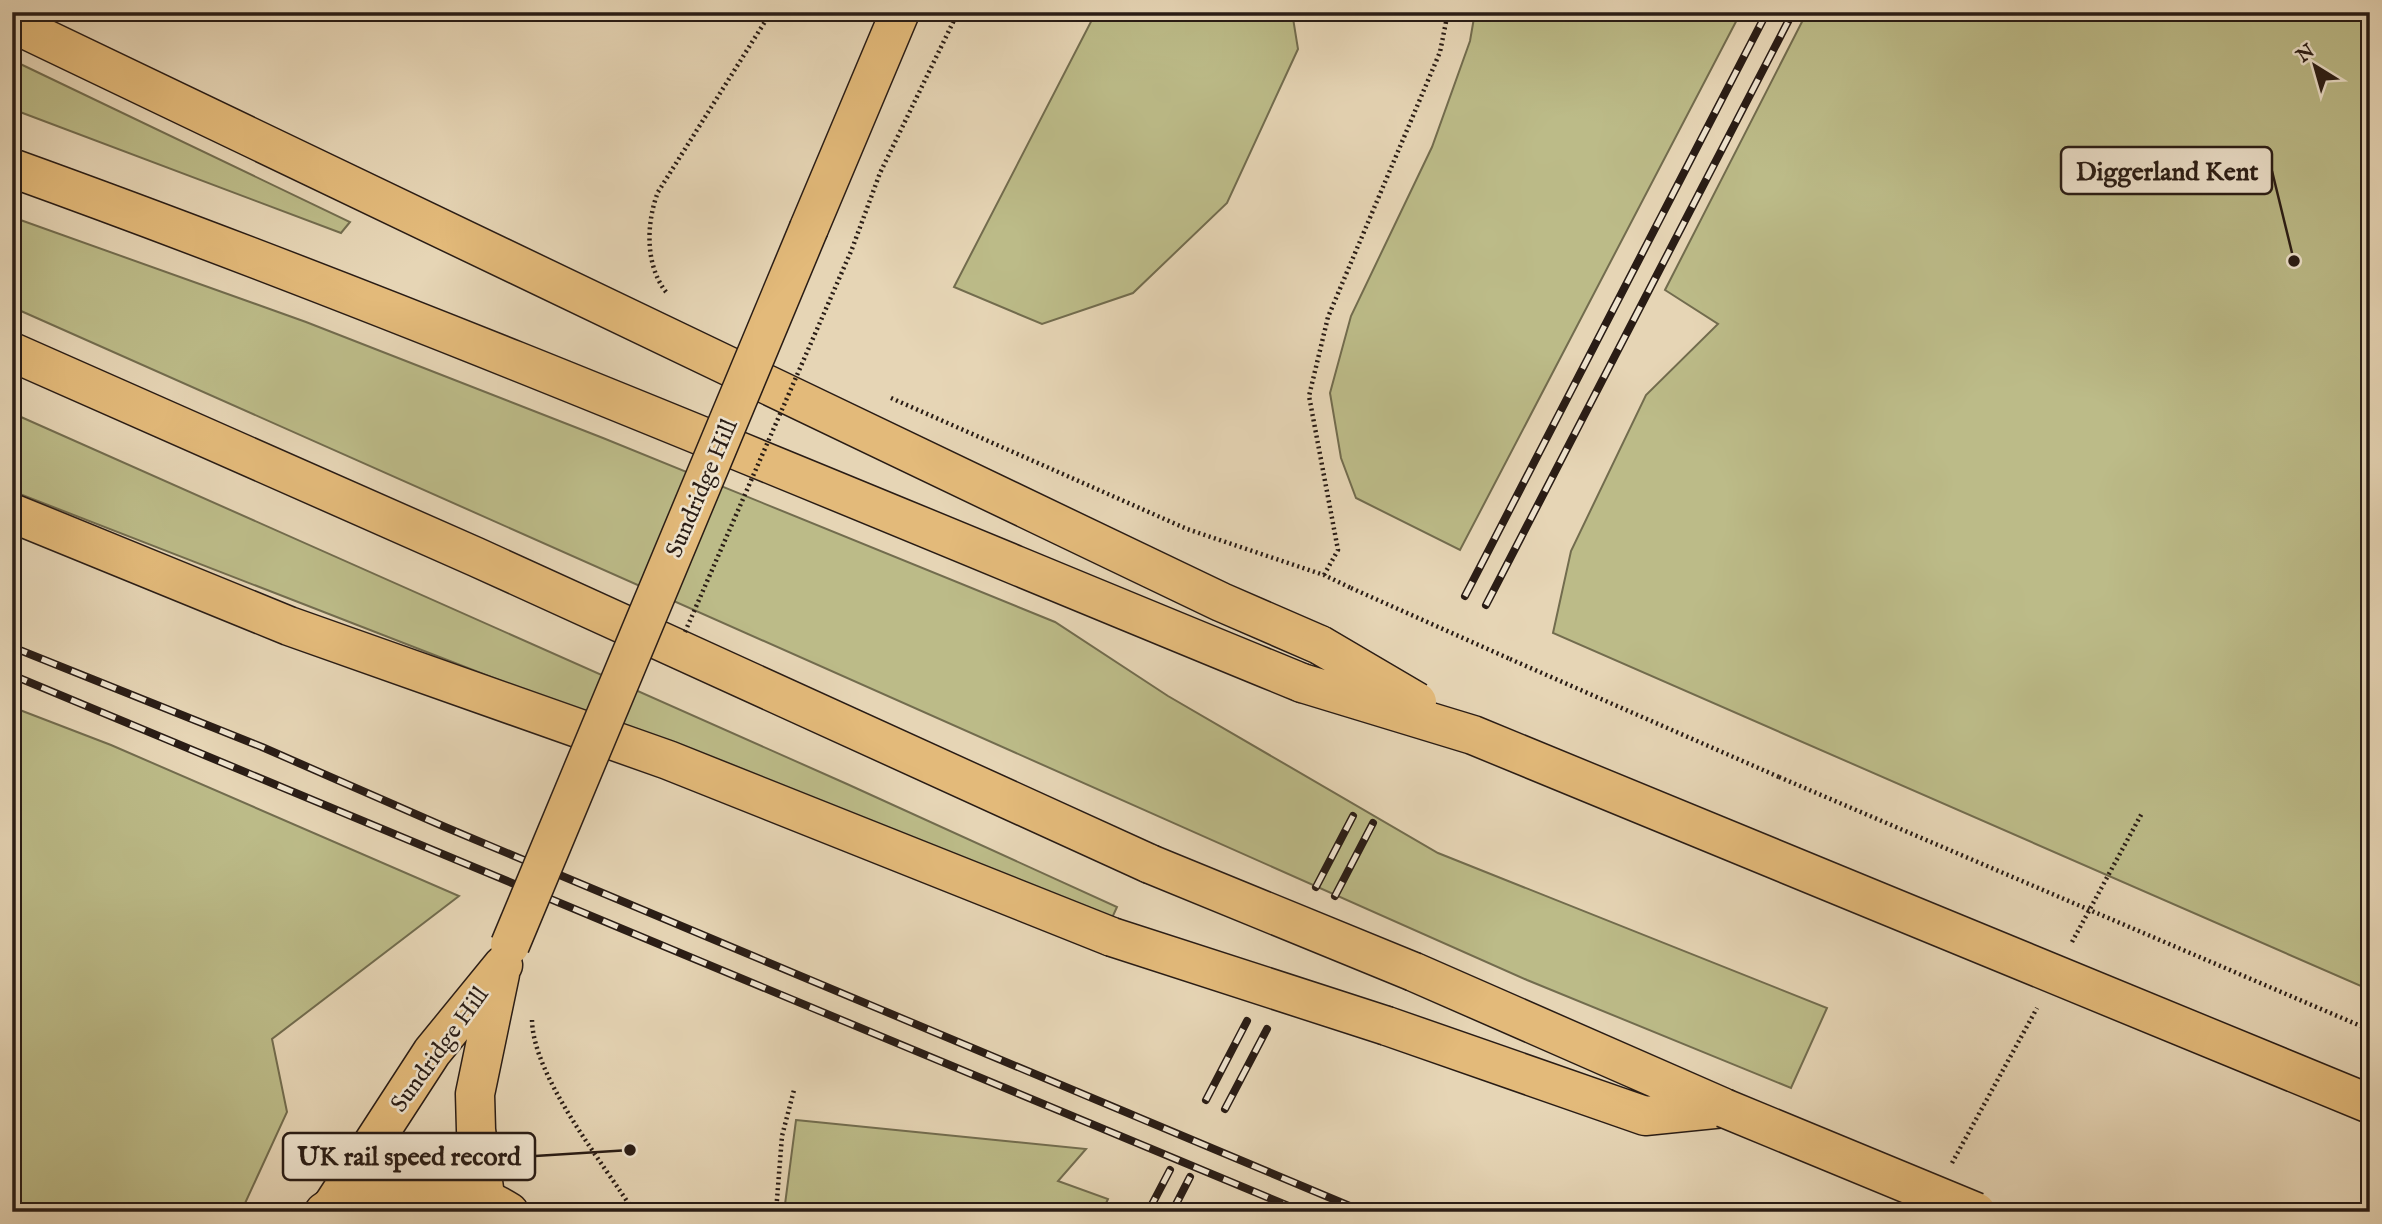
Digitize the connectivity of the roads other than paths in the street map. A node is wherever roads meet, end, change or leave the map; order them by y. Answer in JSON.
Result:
{"nodes":[{"id":1,"x":900,"y":12,"type":"edge"},
{"id":2,"x":12,"y":23,"type":"edge"},
{"id":3,"x":12,"y":168,"type":"edge"},
{"id":4,"x":12,"y":352,"type":"edge"},
{"id":5,"x":12,"y":513,"type":"edge"},
{"id":6,"x":1473,"y":735,"type":"junction"},
{"id":7,"x":506,"y":955,"type":"junction"},
{"id":8,"x":2370,"y":1104,"type":"edge"},
{"id":9,"x":1724,"y":1108,"type":"junction"},
{"id":10,"x":497,"y":1204,"type":"edge"},
{"id":11,"x":328,"y":1209,"type":"edge"},
{"id":12,"x":1976,"y":1212,"type":"edge"}],
"edges":[{"from":1,"to":7,"type":"main road","name":"Sundridge Hill","bridge":true},
{"from":2,"to":6,"type":"main road","bridge":true},
{"from":3,"to":6,"type":"main road","bridge":true},
{"from":4,"to":9,"type":"main road","bridge":true},
{"from":5,"to":9,"type":"main road","bridge":true},
{"from":6,"to":8,"type":"main road","bridge":true},
{"from":7,"to":10,"type":"main road","name":"Sundridge Hill"},
{"from":7,"to":11,"type":"main road","name":"Sundridge Hill"},
{"from":9,"to":12,"type":"main road","bridge":true},
{"from":10,"to":11,"type":"main road"}]}
